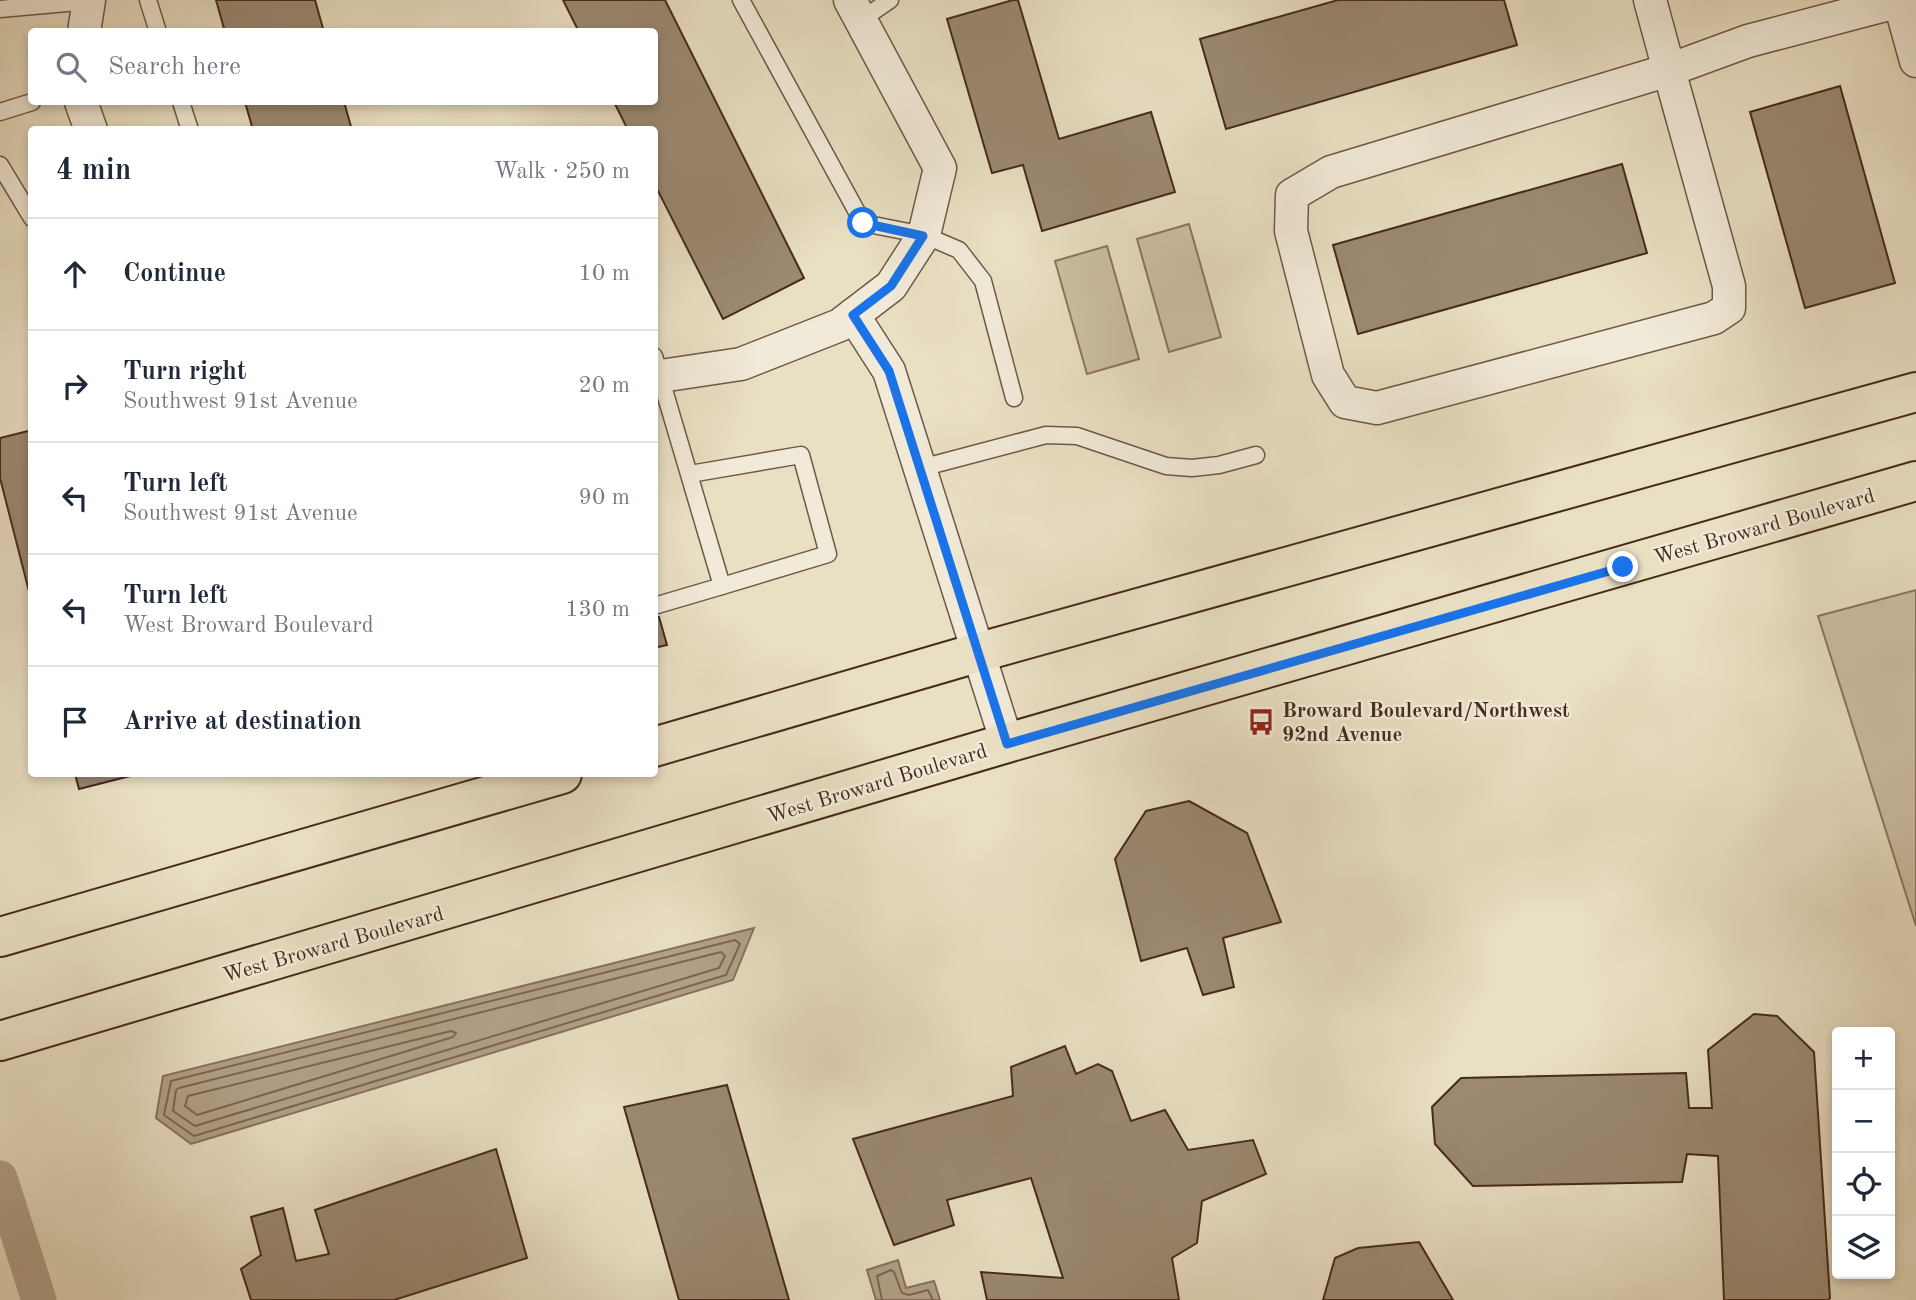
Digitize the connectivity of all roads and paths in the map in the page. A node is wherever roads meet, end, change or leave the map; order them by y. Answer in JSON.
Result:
{"nodes":[{"id":1,"x":148,"y":0,"type":"edge"},
{"id":2,"x":741,"y":0,"type":"edge"},
{"id":3,"x":890,"y":0,"type":"edge"},
{"id":4,"x":1650,"y":0,"type":"edge"},
{"id":5,"x":1900,"y":0,"type":"edge"},
{"id":6,"x":0,"y":9,"type":"edge"},
{"id":7,"x":855,"y":10,"type":"edge"},
{"id":8,"x":87,"y":11,"type":"edge"},
{"id":9,"x":157,"y":28,"type":"edge"},
{"id":10,"x":1916,"y":61,"type":"edge"},
{"id":11,"x":1669,"y":70,"type":"junction"},
{"id":12,"x":28,"y":103,"type":"edge"},
{"id":13,"x":82,"y":105,"type":"edge"},
{"id":14,"x":182,"y":105,"type":"edge"},
{"id":15,"x":0,"y":112,"type":"edge"},
{"id":16,"x":90,"y":126,"type":"edge"},
{"id":17,"x":189,"y":126,"type":"edge"},
{"id":18,"x":0,"y":165,"type":"edge"},
{"id":19,"x":28,"y":211,"type":"edge"},
{"id":20,"x":923,"y":236,"type":"junction"},
{"id":21,"x":853,"y":315,"type":"junction"},
{"id":22,"x":658,"y":370,"type":"edge"},
{"id":23,"x":658,"y":373,"type":"edge"},
{"id":24,"x":1916,"y":393,"type":"edge"},
{"id":25,"x":1014,"y":398,"type":"dead end"},
{"id":26,"x":1256,"y":455,"type":"dead end"},
{"id":27,"x":921,"y":468,"type":"junction"},
{"id":28,"x":690,"y":474,"type":"junction"},
{"id":29,"x":1916,"y":481,"type":"edge"},
{"id":30,"x":722,"y":586,"type":"junction"},
{"id":31,"x":658,"y":605,"type":"edge"},
{"id":32,"x":979,"y":652,"type":"junction"},
{"id":33,"x":1007,"y":744,"type":"junction"},
{"id":34,"x":658,"y":746,"type":"edge"},
{"id":35,"x":552,"y":777,"type":"edge"},
{"id":36,"x":0,"y":937,"type":"edge"},
{"id":37,"x":0,"y":1041,"type":"edge"}],
"edges":[{"from":1,"to":9,"type":"lane"},
{"from":2,"to":20,"type":"lane"},
{"from":3,"to":7,"type":"lane"},
{"from":4,"to":11,"type":"street"},
{"from":5,"to":10,"type":"street"},
{"from":5,"to":11,"type":"street"},
{"from":6,"to":8,"type":"lane"},
{"from":7,"to":20,"type":"street"},
{"from":11,"to":11,"type":"street"},
{"from":12,"to":15,"type":"lane"},
{"from":13,"to":16,"type":"street"},
{"from":14,"to":17,"type":"lane"},
{"from":18,"to":19,"type":"lane"},
{"from":20,"to":21,"type":"street"},
{"from":20,"to":25,"type":"lane"},
{"from":21,"to":22,"type":"street"},
{"from":21,"to":27,"type":"street"},
{"from":23,"to":28,"type":"lane"},
{"from":24,"to":32,"type":"main road"},
{"from":26,"to":27,"type":"lane"},
{"from":27,"to":32,"type":"street"},
{"from":28,"to":30,"type":"lane"},
{"from":28,"to":30,"type":"lane"},
{"from":29,"to":33,"type":"main road","name":"West Broward Boulevard"},
{"from":30,"to":31,"type":"lane"},
{"from":32,"to":33,"type":"street"},
{"from":32,"to":34,"type":"main road"},
{"from":33,"to":37,"type":"main road","name":"West Broward Boulevard"},
{"from":35,"to":36,"type":"main road"}]}
